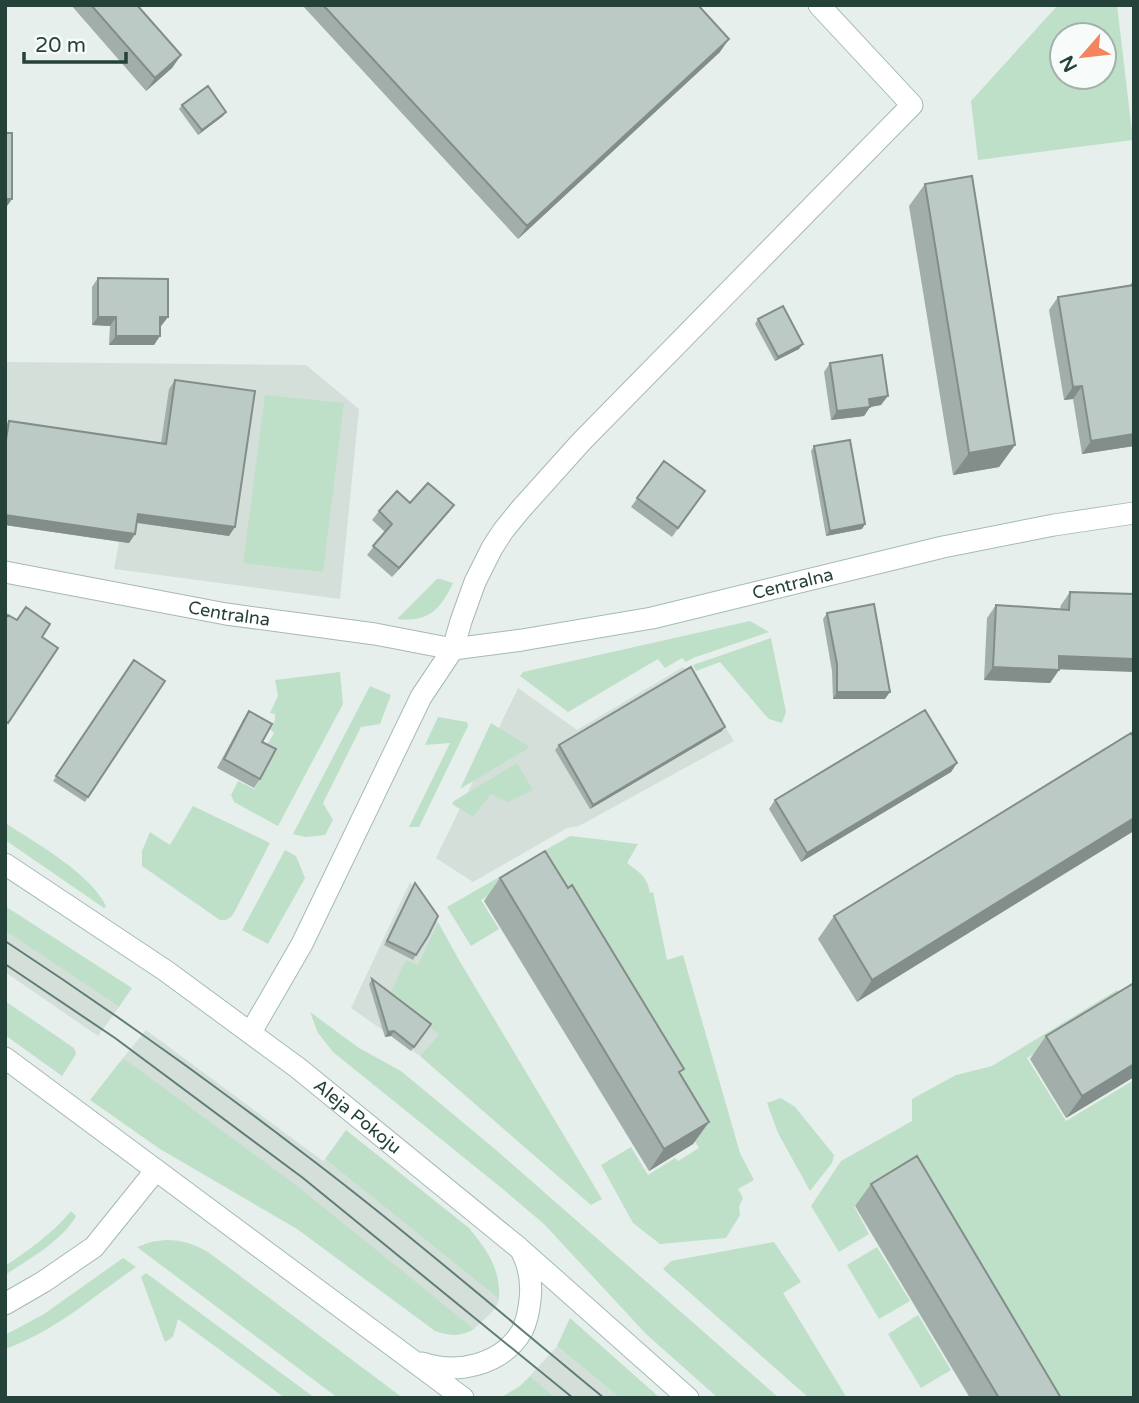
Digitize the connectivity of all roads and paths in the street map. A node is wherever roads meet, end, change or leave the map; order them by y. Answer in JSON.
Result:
{"nodes":[{"id":1,"x":819,"y":5,"type":"edge"},
{"id":2,"x":1134,"y":513,"type":"edge"},
{"id":3,"x":5,"y":572,"type":"edge"},
{"id":4,"x":453,"y":649,"type":"junction"},
{"id":5,"x":5,"y":864,"type":"edge"},
{"id":6,"x":251,"y":1032,"type":"junction"},
{"id":7,"x":5,"y":1058,"type":"edge"},
{"id":8,"x":156,"y":1170,"type":"junction"},
{"id":9,"x":519,"y":1248,"type":"junction"},
{"id":10,"x":5,"y":1304,"type":"edge"},
{"id":11,"x":413,"y":1360,"type":"junction"},
{"id":12,"x":463,"y":1398,"type":"edge"},
{"id":13,"x":688,"y":1398,"type":"edge"}],
"edges":[{"from":1,"to":4,"type":"street"},
{"from":2,"to":4,"type":"street","name":"Centralna"},
{"from":3,"to":4,"type":"street","name":"Centralna"},
{"from":4,"to":6,"type":"street"},
{"from":5,"to":6,"type":"street","name":"Aleja Pokoju"},
{"from":6,"to":9,"type":"street","name":"Aleja Pokoju"},
{"from":7,"to":8,"type":"street"},
{"from":8,"to":10,"type":"street"},
{"from":8,"to":11,"type":"street"},
{"from":9,"to":11,"type":"street"},
{"from":9,"to":13,"type":"street","name":"Aleja Pokoju"},
{"from":11,"to":12,"type":"street"}]}
